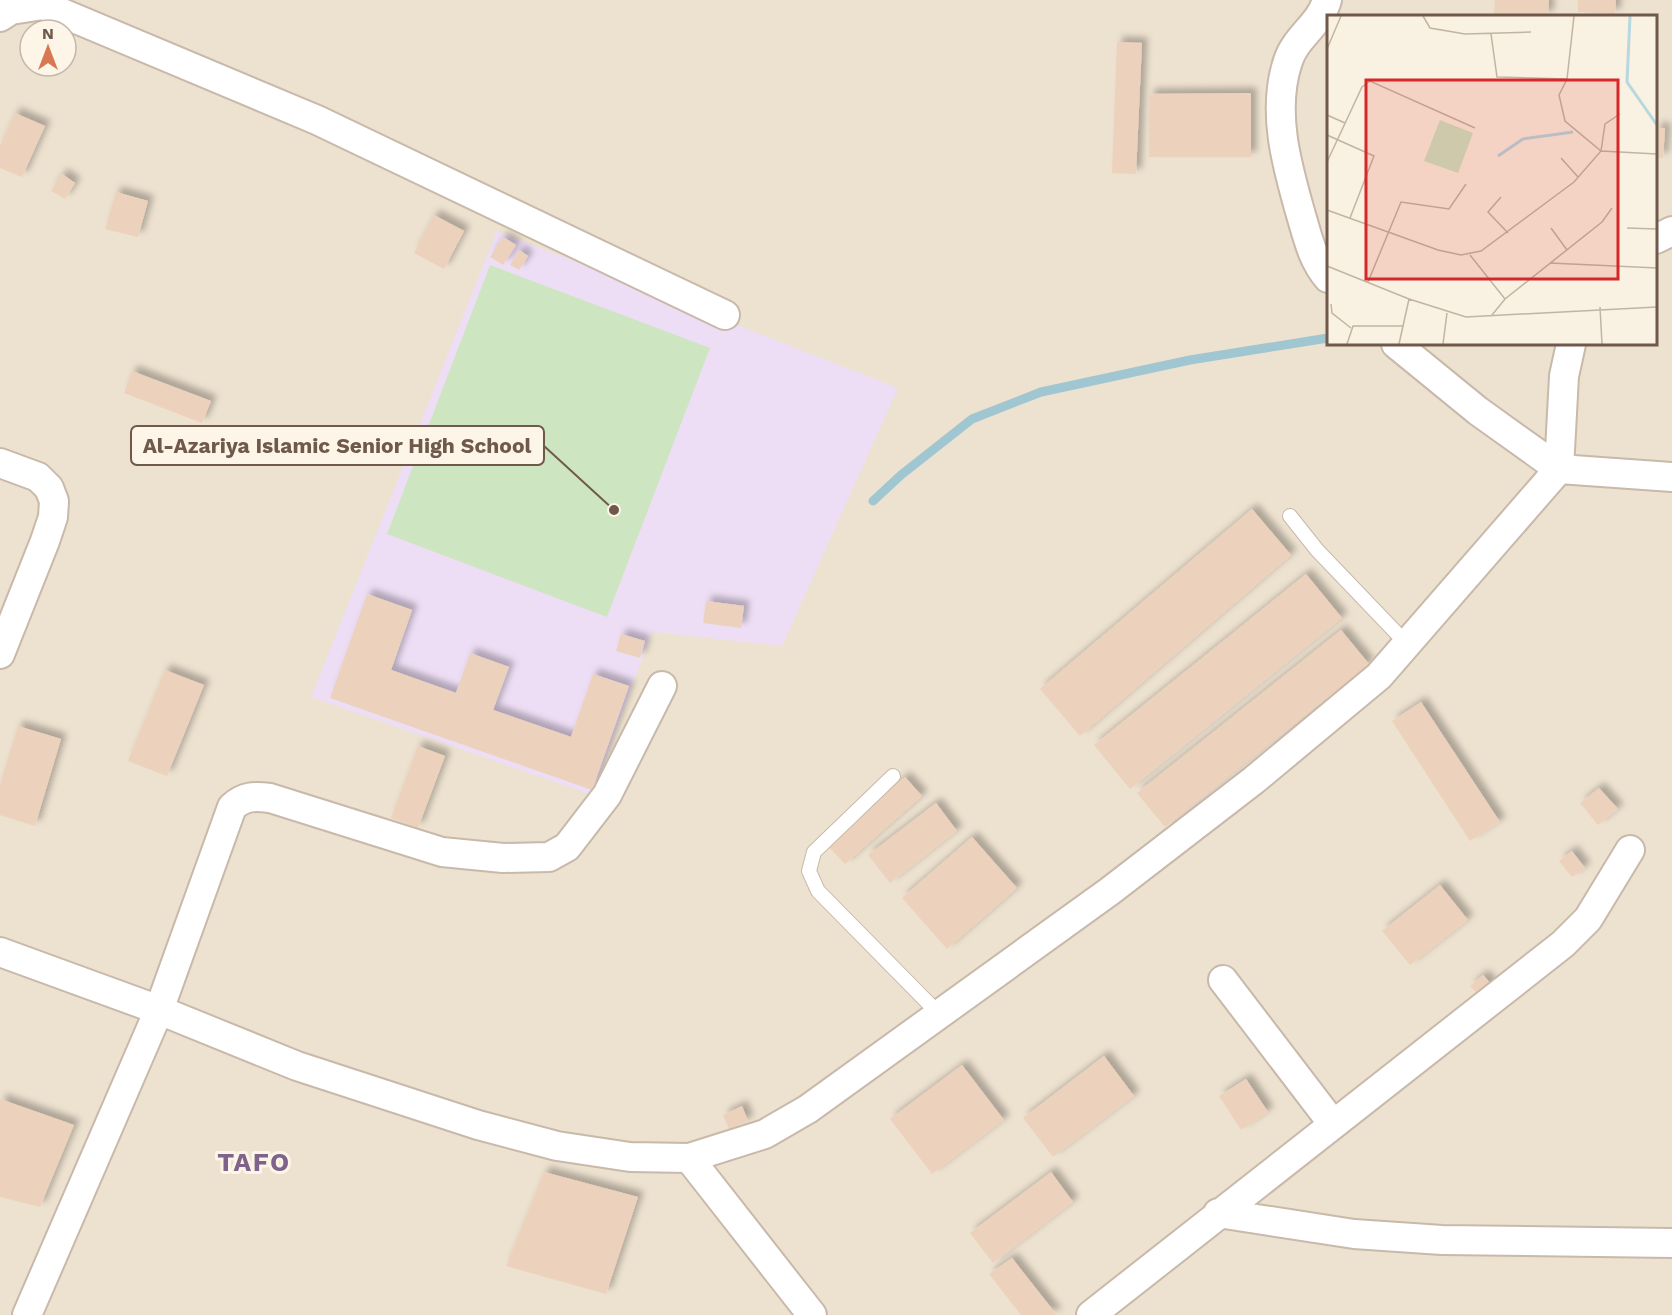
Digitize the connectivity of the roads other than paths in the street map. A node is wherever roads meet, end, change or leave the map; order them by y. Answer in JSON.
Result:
{"nodes":[{"id":1,"x":1327,"y":0,"type":"edge"},
{"id":2,"x":0,"y":17,"type":"edge"},
{"id":3,"x":1672,"y":231,"type":"edge"},
{"id":4,"x":1657,"y":238,"type":"edge"},
{"id":5,"x":1327,"y":276,"type":"edge"},
{"id":6,"x":725,"y":315,"type":"dead end"},
{"id":7,"x":1397,"y":345,"type":"edge"},
{"id":8,"x":1571,"y":345,"type":"edge"},
{"id":9,"x":0,"y":463,"type":"edge"},
{"id":10,"x":1559,"y":469,"type":"junction"},
{"id":11,"x":1672,"y":477,"type":"edge"},
{"id":12,"x":1290,"y":516,"type":"dead end"},
{"id":13,"x":1407,"y":644,"type":"junction"},
{"id":14,"x":0,"y":654,"type":"edge"},
{"id":15,"x":662,"y":686,"type":"dead end"},
{"id":16,"x":893,"y":776,"type":"dead end"},
{"id":17,"x":1630,"y":850,"type":"dead end"},
{"id":18,"x":0,"y":952,"type":"edge"},
{"id":19,"x":1223,"y":980,"type":"dead end"},
{"id":20,"x":159,"y":1010,"type":"junction"},
{"id":21,"x":939,"y":1014,"type":"junction"},
{"id":22,"x":1333,"y":1124,"type":"junction"},
{"id":23,"x":689,"y":1158,"type":"junction"},
{"id":24,"x":1218,"y":1213,"type":"junction"},
{"id":25,"x":1672,"y":1243,"type":"edge"},
{"id":26,"x":27,"y":1315,"type":"edge"},
{"id":27,"x":812,"y":1315,"type":"edge"},
{"id":28,"x":1090,"y":1315,"type":"edge"}],
"edges":[{"from":1,"to":5,"type":"street"},
{"from":2,"to":6,"type":"street"},
{"from":3,"to":4,"type":"street"},
{"from":7,"to":10,"type":"street"},
{"from":8,"to":10,"type":"street"},
{"from":9,"to":14,"type":"street"},
{"from":10,"to":11,"type":"street"},
{"from":10,"to":13,"type":"street"},
{"from":12,"to":13,"type":"lane"},
{"from":13,"to":21,"type":"street"},
{"from":15,"to":20,"type":"street"},
{"from":16,"to":21,"type":"lane"},
{"from":17,"to":22,"type":"street"},
{"from":18,"to":20,"type":"street"},
{"from":19,"to":22,"type":"street"},
{"from":20,"to":23,"type":"street"},
{"from":20,"to":26,"type":"street"},
{"from":21,"to":23,"type":"street"},
{"from":22,"to":24,"type":"street"},
{"from":23,"to":27,"type":"street"},
{"from":24,"to":25,"type":"street"},
{"from":24,"to":28,"type":"street"}]}
